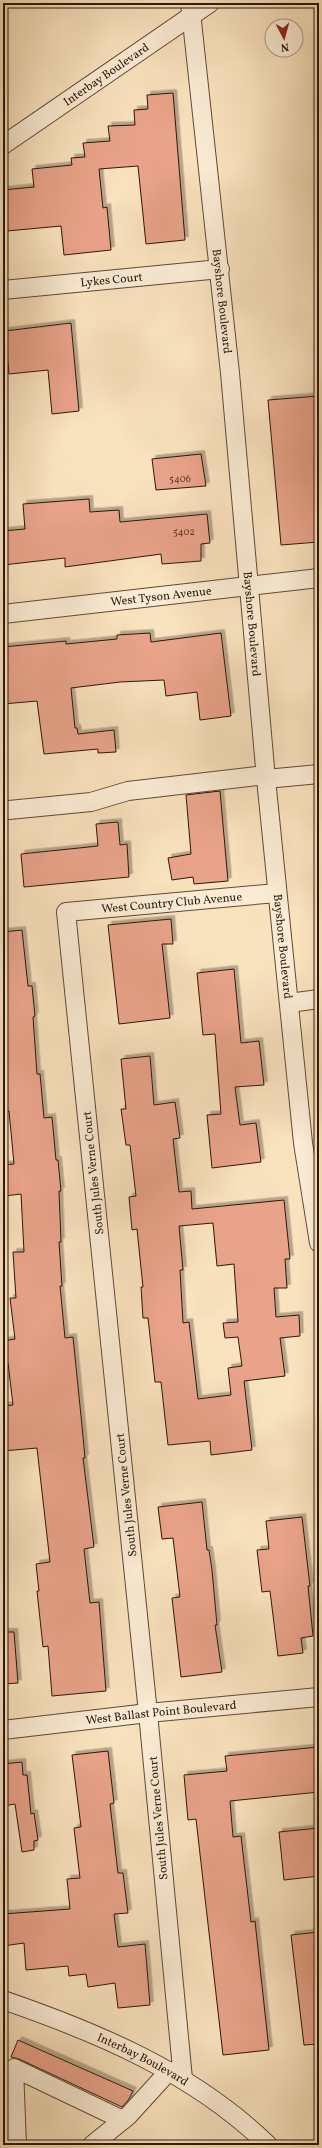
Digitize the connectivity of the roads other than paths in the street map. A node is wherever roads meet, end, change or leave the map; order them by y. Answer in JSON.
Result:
{"nodes":[{"id":1,"x":210,"y":3,"type":"edge"},
{"id":2,"x":191,"y":9,"type":"edge"},
{"id":3,"x":3,"y":145,"type":"edge"},
{"id":4,"x":220,"y":269,"type":"junction"},
{"id":5,"x":3,"y":290,"type":"edge"},
{"id":6,"x":319,"y":578,"type":"edge"},
{"id":7,"x":248,"y":587,"type":"junction"},
{"id":8,"x":3,"y":614,"type":"edge"},
{"id":9,"x":319,"y":774,"type":"edge"},
{"id":10,"x":266,"y":777,"type":"junction"},
{"id":11,"x":9,"y":810,"type":"dead end"},
{"id":12,"x":277,"y":893,"type":"junction"},
{"id":13,"x":66,"y":912,"type":"joint"},
{"id":14,"x":319,"y":1000,"type":"edge"},
{"id":15,"x":289,"y":1003,"type":"junction"},
{"id":16,"x":311,"y":1142,"type":"edge"},
{"id":17,"x":319,"y":1243,"type":"edge"},
{"id":18,"x":319,"y":1697,"type":"edge"},
{"id":19,"x":148,"y":1713,"type":"junction"},
{"id":20,"x":3,"y":1730,"type":"edge"},
{"id":21,"x":3,"y":2000,"type":"edge"},
{"id":22,"x":176,"y":2075,"type":"junction"},
{"id":23,"x":123,"y":2120,"type":"junction"},
{"id":24,"x":17,"y":2145,"type":"edge"},
{"id":25,"x":92,"y":2145,"type":"edge"},
{"id":26,"x":268,"y":2145,"type":"edge"}],
"edges":[{"from":1,"to":2,"type":"street","name":"Interbay Boulevard"},
{"from":2,"to":3,"type":"street","name":"Interbay Boulevard"},
{"from":2,"to":4,"type":"street","name":"Bayshore Boulevard"},
{"from":4,"to":5,"type":"street","name":"Lykes Court"},
{"from":4,"to":7,"type":"street","name":"Bayshore Boulevard"},
{"from":6,"to":7,"type":"street","name":"West Tyson Avenue"},
{"from":7,"to":8,"type":"street","name":"West Tyson Avenue"},
{"from":7,"to":10,"type":"street","name":"Bayshore Boulevard"},
{"from":9,"to":10,"type":"street"},
{"from":10,"to":11,"type":"street"},
{"from":10,"to":12,"type":"street","name":"Bayshore Boulevard"},
{"from":12,"to":13,"type":"street","name":"West Country Club Avenue"},
{"from":12,"to":15,"type":"street","name":"Bayshore Boulevard"},
{"from":13,"to":19,"type":"street","name":"South Jules Verne Court"},
{"from":14,"to":15,"type":"street"},
{"from":15,"to":16,"type":"street","name":"Bayshore Boulevard"},
{"from":16,"to":17,"type":"street","name":"Bayshore Boulevard"},
{"from":18,"to":19,"type":"street","name":"West Ballast Point Boulevard"},
{"from":19,"to":20,"type":"street","name":"West Ballast Point Boulevard"},
{"from":19,"to":22,"type":"street","name":"South Jules Verne Court"},
{"from":21,"to":22,"type":"street","name":"Interbay Boulevard"},
{"from":22,"to":23,"type":"street"},
{"from":22,"to":26,"type":"street","name":"Interbay Boulevard"},
{"from":23,"to":24,"type":"street"},
{"from":23,"to":25,"type":"street"}]}
